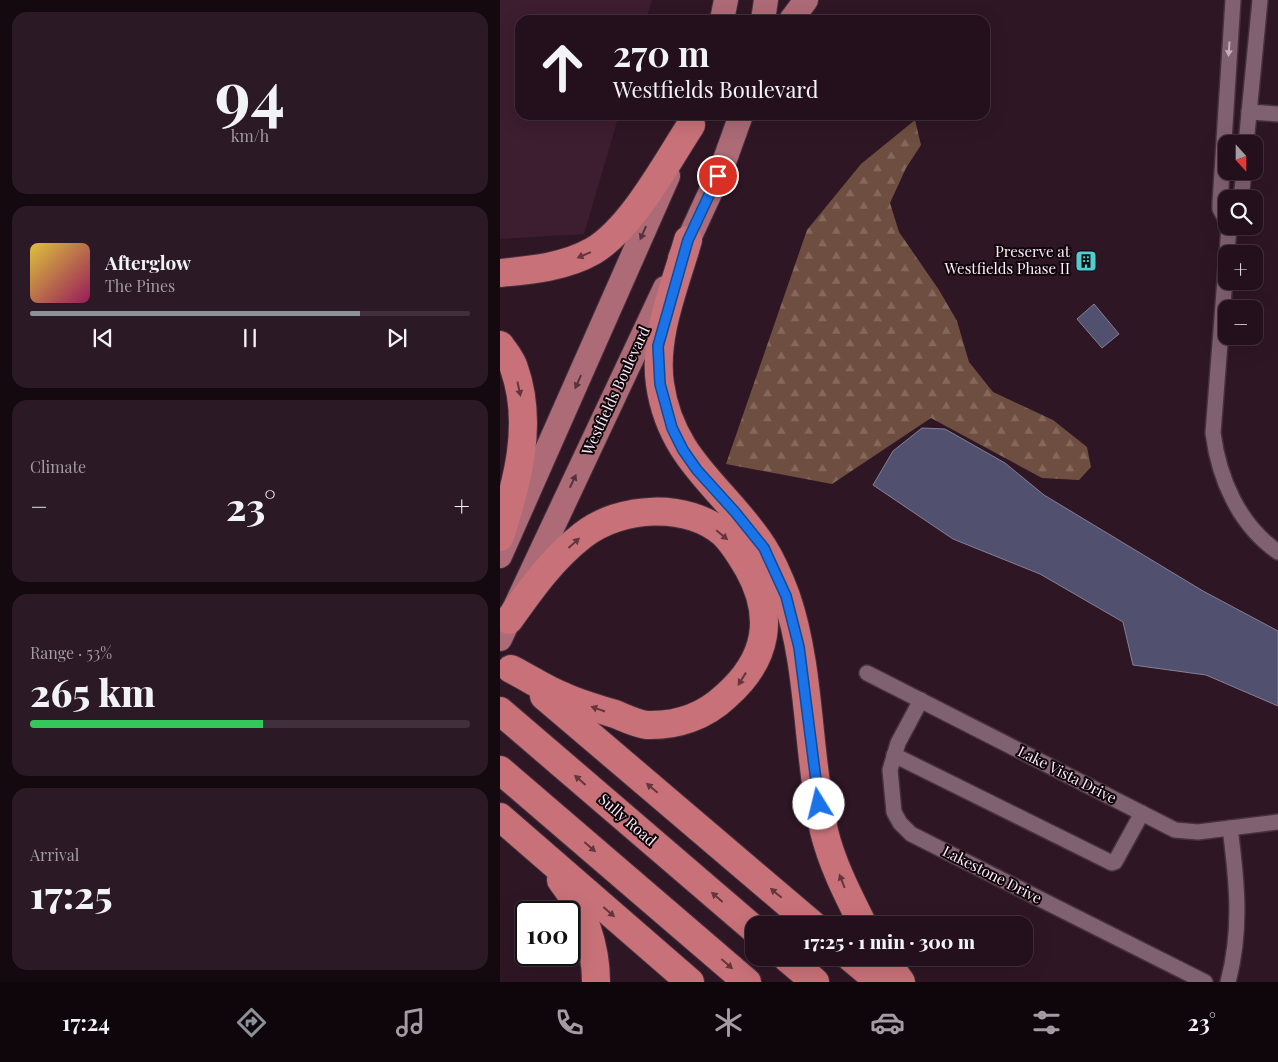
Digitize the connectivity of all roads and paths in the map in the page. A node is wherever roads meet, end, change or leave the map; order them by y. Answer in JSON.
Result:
{"nodes":[{"id":1,"x":726,"y":0,"type":"edge"},
{"id":2,"x":766,"y":0,"type":"edge"},
{"id":3,"x":806,"y":0,"type":"edge"},
{"id":4,"x":1233,"y":0,"type":"edge"},
{"id":5,"x":1260,"y":0,"type":"edge"},
{"id":6,"x":723,"y":15,"type":"edge"},
{"id":7,"x":764,"y":15,"type":"edge"},
{"id":8,"x":795,"y":15,"type":"edge"},
{"id":9,"x":1249,"y":112,"type":"junction"},
{"id":10,"x":1278,"y":114,"type":"edge"},
{"id":11,"x":693,"y":120,"type":"edge"},
{"id":12,"x":739,"y":120,"type":"edge"},
{"id":13,"x":1247,"y":135,"type":"edge"},
{"id":14,"x":1221,"y":190,"type":"edge"},
{"id":15,"x":688,"y":240,"type":"junction"},
{"id":16,"x":500,"y":273,"type":"edge"},
{"id":17,"x":1224,"y":290,"type":"edge"},
{"id":18,"x":500,"y":345,"type":"edge"},
{"id":19,"x":500,"y":537,"type":"edge"},
{"id":20,"x":1278,"y":552,"type":"edge"},
{"id":21,"x":500,"y":556,"type":"edge"},
{"id":22,"x":504,"y":630,"type":"edge"},
{"id":23,"x":506,"y":664,"type":"edge"},
{"id":24,"x":867,"y":673,"type":"dead end"},
{"id":25,"x":921,"y":700,"type":"junction"},
{"id":26,"x":500,"y":711,"type":"edge"},
{"id":27,"x":894,"y":755,"type":"junction"},
{"id":28,"x":500,"y":770,"type":"edge"},
{"id":29,"x":1142,"y":813,"type":"junction"},
{"id":30,"x":1278,"y":822,"type":"edge"},
{"id":31,"x":510,"y":826,"type":"edge"},
{"id":32,"x":1230,"y":828,"type":"junction"},
{"id":33,"x":802,"y":916,"type":"edge"},
{"id":34,"x":858,"y":916,"type":"edge"},
{"id":35,"x":745,"y":921,"type":"edge"},
{"id":36,"x":796,"y":966,"type":"edge"},
{"id":37,"x":861,"y":966,"type":"edge"},
{"id":38,"x":889,"y":966,"type":"edge"},
{"id":39,"x":596,"y":982,"type":"edge"},
{"id":40,"x":690,"y":982,"type":"edge"},
{"id":41,"x":747,"y":982,"type":"edge"},
{"id":42,"x":815,"y":982,"type":"edge"},
{"id":43,"x":880,"y":982,"type":"edge"},
{"id":44,"x":900,"y":982,"type":"edge"},
{"id":45,"x":1205,"y":982,"type":"edge"},
{"id":46,"x":1228,"y":982,"type":"edge"}],
"edges":[{"from":1,"to":6,"type":"main road"},
{"from":2,"to":7,"type":"main road"},
{"from":3,"to":8,"type":"main road"},
{"from":4,"to":14,"type":"street","one_way":true},
{"from":5,"to":9,"type":"street"},
{"from":9,"to":10,"type":"street"},
{"from":9,"to":13,"type":"street"},
{"from":11,"to":16,"type":"highway","one_way":true},
{"from":11,"to":21,"type":"main road","one_way":true},
{"from":12,"to":15,"type":"main road","name":"Westfields Boulevard"},
{"from":22,"to":15,"type":"main road","name":"Westfields Boulevard","one_way":true},
{"from":34,"to":15,"type":"highway","one_way":true},
{"from":17,"to":20,"type":"street"},
{"from":18,"to":19,"type":"highway","one_way":true},
{"from":22,"to":23,"type":"highway","one_way":true},
{"from":33,"to":23,"type":"highway","one_way":true},
{"from":24,"to":25,"type":"street","name":"Lake Vista Drive"},
{"from":25,"to":27,"type":"street","name":"Lakestone Drive"},
{"from":25,"to":29,"type":"street","name":"Lake Vista Drive"},
{"from":35,"to":26,"type":"highway","name":"Sully Road","one_way":true},
{"from":27,"to":29,"type":"street"},
{"from":27,"to":45,"type":"street","name":"Lakestone Drive"},
{"from":28,"to":41,"type":"highway","one_way":true},
{"from":29,"to":32,"type":"street","name":"Lake Vista Drive"},
{"from":30,"to":32,"type":"street","name":"Lake Vista Drive"},
{"from":31,"to":39,"type":"highway"},
{"from":31,"to":40,"type":"highway","one_way":true},
{"from":32,"to":46,"type":"street"},
{"from":36,"to":42,"type":"highway"},
{"from":37,"to":43,"type":"highway"},
{"from":38,"to":44,"type":"highway"}]}
